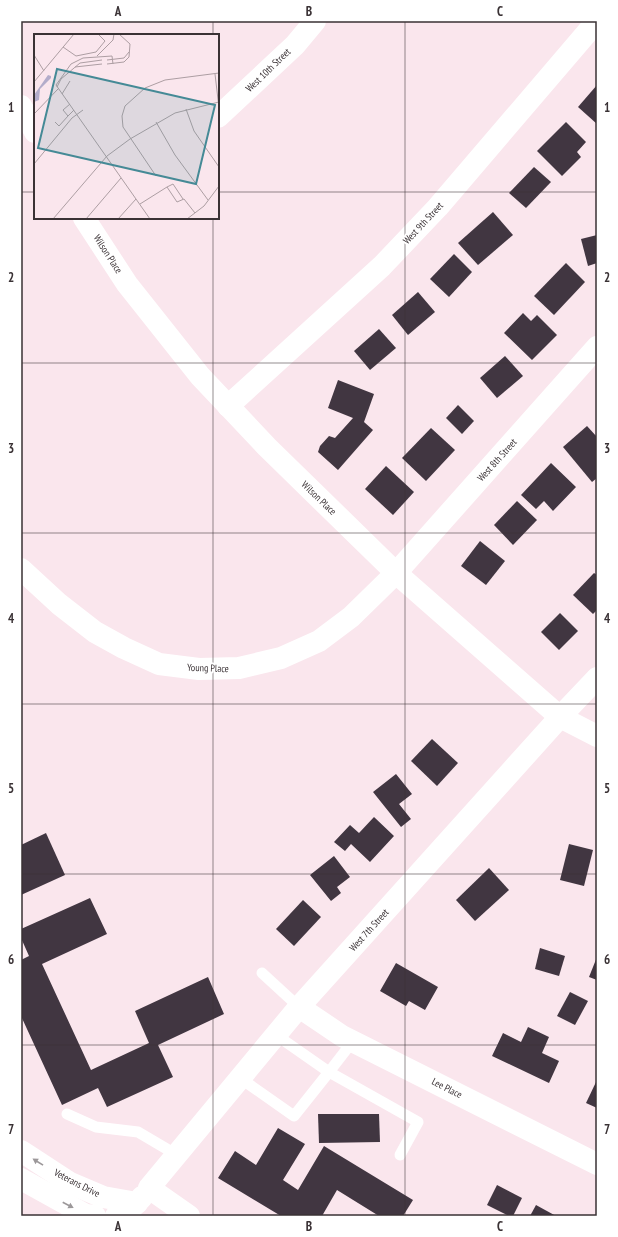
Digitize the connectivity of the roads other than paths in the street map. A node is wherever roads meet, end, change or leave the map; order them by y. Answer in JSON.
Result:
{"nodes":[{"id":1,"x":315,"y":21,"type":"edge"},
{"id":2,"x":597,"y":21,"type":"edge"},
{"id":3,"x":21,"y":106,"type":"edge"},
{"id":4,"x":219,"y":116,"type":"edge"},
{"id":5,"x":34,"y":130,"type":"edge"},
{"id":6,"x":85,"y":219,"type":"edge"},
{"id":7,"x":597,"y":347,"type":"edge"},
{"id":8,"x":228,"y":406,"type":"junction"},
{"id":9,"x":21,"y":569,"type":"edge"},
{"id":10,"x":396,"y":573,"type":"junction"},
{"id":11,"x":597,"y":678,"type":"edge"},
{"id":12,"x":560,"y":717,"type":"junction"},
{"id":13,"x":597,"y":736,"type":"edge"},
{"id":14,"x":262,"y":973,"type":"dead end"},
{"id":15,"x":299,"y":1007,"type":"junction"},
{"id":16,"x":276,"y":1035,"type":"junction"},
{"id":17,"x":354,"y":1041,"type":"junction"},
{"id":18,"x":329,"y":1072,"type":"junction"},
{"id":19,"x":240,"y":1078,"type":"junction"},
{"id":20,"x":67,"y":1114,"type":"dead end"},
{"id":21,"x":21,"y":1151,"type":"edge"},
{"id":22,"x":176,"y":1155,"type":"junction"},
{"id":23,"x":400,"y":1155,"type":"dead end"},
{"id":24,"x":597,"y":1164,"type":"edge"},
{"id":25,"x":21,"y":1179,"type":"edge"},
{"id":26,"x":143,"y":1195,"type":"junction"},
{"id":27,"x":95,"y":1216,"type":"edge"},
{"id":28,"x":116,"y":1216,"type":"edge"},
{"id":29,"x":189,"y":1216,"type":"edge"}],
"edges":[{"from":1,"to":4,"type":"street","name":"West 10th Street"},
{"from":2,"to":8,"type":"street","name":"West 9th Street"},
{"from":3,"to":5,"type":"street"},
{"from":6,"to":8,"type":"street","name":"Wilson Place"},
{"from":7,"to":10,"type":"street","name":"West 8th Street"},
{"from":8,"to":10,"type":"street","name":"Wilson Place"},
{"from":9,"to":10,"type":"street","name":"Young Place"},
{"from":10,"to":12,"type":"street","name":"Wilson Place"},
{"from":11,"to":12,"type":"street","name":"West 7th Street"},
{"from":12,"to":13,"type":"street","name":"Wilson Place"},
{"from":12,"to":15,"type":"street","name":"West 7th Street"},
{"from":14,"to":15,"type":"lane"},
{"from":15,"to":16,"type":"street","name":"West 7th Street"},
{"from":15,"to":17,"type":"street","name":"Lee Place"},
{"from":16,"to":18,"type":"lane"},
{"from":16,"to":19,"type":"street","name":"West 7th Street"},
{"from":17,"to":18,"type":"lane"},
{"from":17,"to":24,"type":"street","name":"Lee Place"},
{"from":18,"to":19,"type":"lane"},
{"from":18,"to":23,"type":"lane"},
{"from":19,"to":22,"type":"street","name":"West 7th Street"},
{"from":20,"to":22,"type":"lane"},
{"from":26,"to":21,"type":"street","name":"Veterans Drive","one_way":true},
{"from":22,"to":26,"type":"street","name":"West 7th Street"},
{"from":25,"to":27,"type":"street","one_way":true},
{"from":26,"to":28,"type":"street"},
{"from":26,"to":29,"type":"street"}]}
